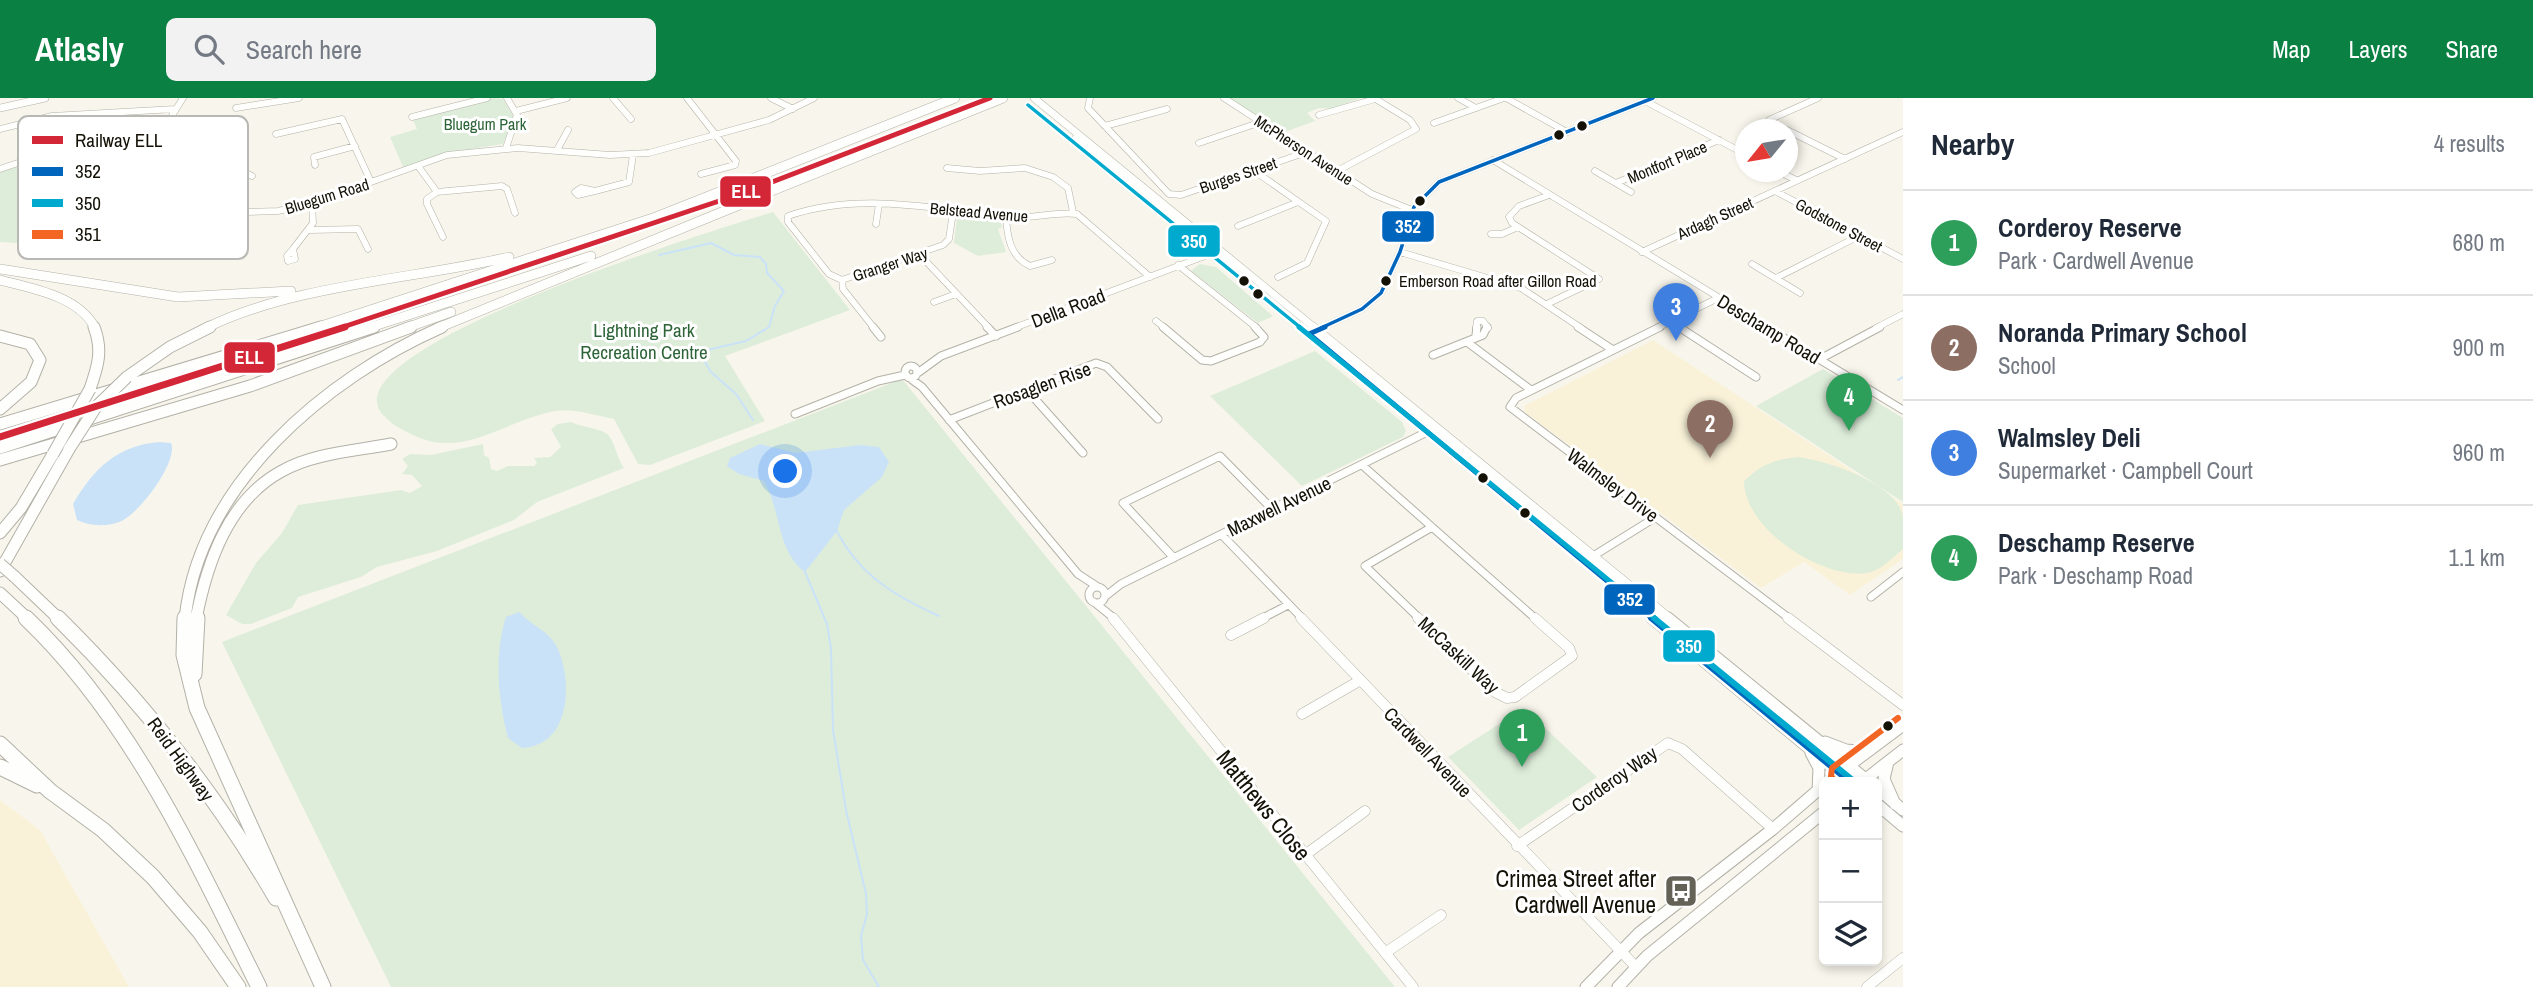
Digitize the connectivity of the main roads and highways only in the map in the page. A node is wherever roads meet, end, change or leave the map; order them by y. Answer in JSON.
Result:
{"nodes":[{"id":1,"x":27,"y":98,"type":"edge"},
{"id":2,"x":45,"y":98,"type":"edge"},
{"id":3,"x":956,"y":98,"type":"edge"},
{"id":4,"x":1003,"y":98,"type":"edge"},
{"id":5,"x":1027,"y":98,"type":"edge"},
{"id":6,"x":1034,"y":98,"type":"edge"},
{"id":7,"x":0,"y":106,"type":"edge"},
{"id":8,"x":740,"y":185,"type":"junction"},
{"id":9,"x":1147,"y":189,"type":"junction"},
{"id":10,"x":1138,"y":192,"type":"junction"},
{"id":11,"x":744,"y":203,"type":"junction"},
{"id":12,"x":0,"y":269,"type":"edge"},
{"id":13,"x":571,"y":272,"type":"junction"},
{"id":14,"x":0,"y":280,"type":"edge"},
{"id":15,"x":359,"y":286,"type":"junction"},
{"id":16,"x":0,"y":336,"type":"edge"},
{"id":17,"x":0,"y":409,"type":"edge"},
{"id":18,"x":0,"y":424,"type":"edge"},
{"id":19,"x":1432,"y":430,"type":"junction"},
{"id":20,"x":391,"y":444,"type":"dead end"},
{"id":21,"x":0,"y":448,"type":"edge"},
{"id":22,"x":53,"y":453,"type":"joint"},
{"id":23,"x":0,"y":460,"type":"edge"},
{"id":24,"x":0,"y":533,"type":"edge"},
{"id":25,"x":1588,"y":558,"type":"junction"},
{"id":26,"x":0,"y":564,"type":"edge"},
{"id":27,"x":7,"y":574,"type":"edge"},
{"id":28,"x":1,"y":594,"type":"edge"},
{"id":29,"x":1903,"y":725,"type":"edge"},
{"id":30,"x":1812,"y":735,"type":"junction"},
{"id":31,"x":0,"y":744,"type":"edge"},
{"id":32,"x":1809,"y":750,"type":"junction"},
{"id":33,"x":1903,"y":750,"type":"edge"},
{"id":34,"x":215,"y":751,"type":"junction"},
{"id":35,"x":1867,"y":752,"type":"junction"},
{"id":36,"x":1889,"y":761,"type":"junction"},
{"id":37,"x":0,"y":767,"type":"edge"},
{"id":38,"x":1844,"y":770,"type":"junction"},
{"id":39,"x":1821,"y":777,"type":"edge"},
{"id":40,"x":1835,"y":777,"type":"edge"},
{"id":41,"x":1848,"y":777,"type":"edge"},
{"id":42,"x":1858,"y":777,"type":"edge"},
{"id":43,"x":1871,"y":777,"type":"edge"},
{"id":44,"x":1819,"y":789,"type":"edge"},
{"id":45,"x":50,"y":791,"type":"junction"},
{"id":46,"x":1882,"y":794,"type":"edge"},
{"id":47,"x":1882,"y":806,"type":"edge"},
{"id":48,"x":1899,"y":815,"type":"edge"},
{"id":49,"x":1819,"y":816,"type":"edge"},
{"id":50,"x":238,"y":987,"type":"edge"},
{"id":51,"x":259,"y":987,"type":"edge"},
{"id":52,"x":322,"y":987,"type":"edge"},
{"id":53,"x":1586,"y":987,"type":"edge"},
{"id":54,"x":1618,"y":987,"type":"edge"}],
"edges":[{"from":1,"to":7,"type":"main road"},
{"from":2,"to":7,"type":"main road"},
{"from":3,"to":8,"type":"highway"},
{"from":4,"to":11,"type":"highway"},
{"from":5,"to":10,"type":"main road"},
{"from":6,"to":9,"type":"main road"},
{"from":8,"to":15,"type":"highway"},
{"from":8,"to":18,"type":"highway"},
{"from":9,"to":10,"type":"main road"},
{"from":9,"to":19,"type":"main road"},
{"from":10,"to":19,"type":"main road"},
{"from":11,"to":13,"type":"highway"},
{"from":11,"to":21,"type":"highway"},
{"from":12,"to":15,"type":"highway"},
{"from":13,"to":23,"type":"highway"},
{"from":13,"to":34,"type":"highway"},
{"from":14,"to":22,"type":"highway","bridge":true},
{"from":15,"to":27,"type":"highway","bridge":true},
{"from":16,"to":17,"type":"highway"},
{"from":19,"to":25,"type":"main road"},
{"from":20,"to":34,"type":"highway"},
{"from":22,"to":24,"type":"highway"},
{"from":25,"to":30,"type":"main road"},
{"from":25,"to":32,"type":"main road"},
{"from":26,"to":27,"type":"highway","name":"Reid Highway","bridge":true},
{"from":27,"to":52,"type":"highway","name":"Reid Highway"},
{"from":28,"to":51,"type":"highway","name":"Reid Highway"},
{"from":29,"to":35,"type":"main road"},
{"from":30,"to":35,"type":"main road"},
{"from":30,"to":38,"type":"main road"},
{"from":31,"to":45,"type":"highway"},
{"from":32,"to":38,"type":"main road"},
{"from":32,"to":39,"type":"main road"},
{"from":33,"to":36,"type":"main road"},
{"from":34,"to":52,"type":"highway"},
{"from":35,"to":38,"type":"main road"},
{"from":36,"to":43,"type":"main road"},
{"from":36,"to":48,"type":"main road"},
{"from":37,"to":45,"type":"highway"},
{"from":38,"to":40,"type":"main road"},
{"from":38,"to":41,"type":"main road"},
{"from":38,"to":42,"type":"main road"},
{"from":44,"to":53,"type":"main road"},
{"from":45,"to":50,"type":"highway"},
{"from":46,"to":48,"type":"main road"},
{"from":47,"to":48,"type":"main road"},
{"from":49,"to":54,"type":"main road"}]}
